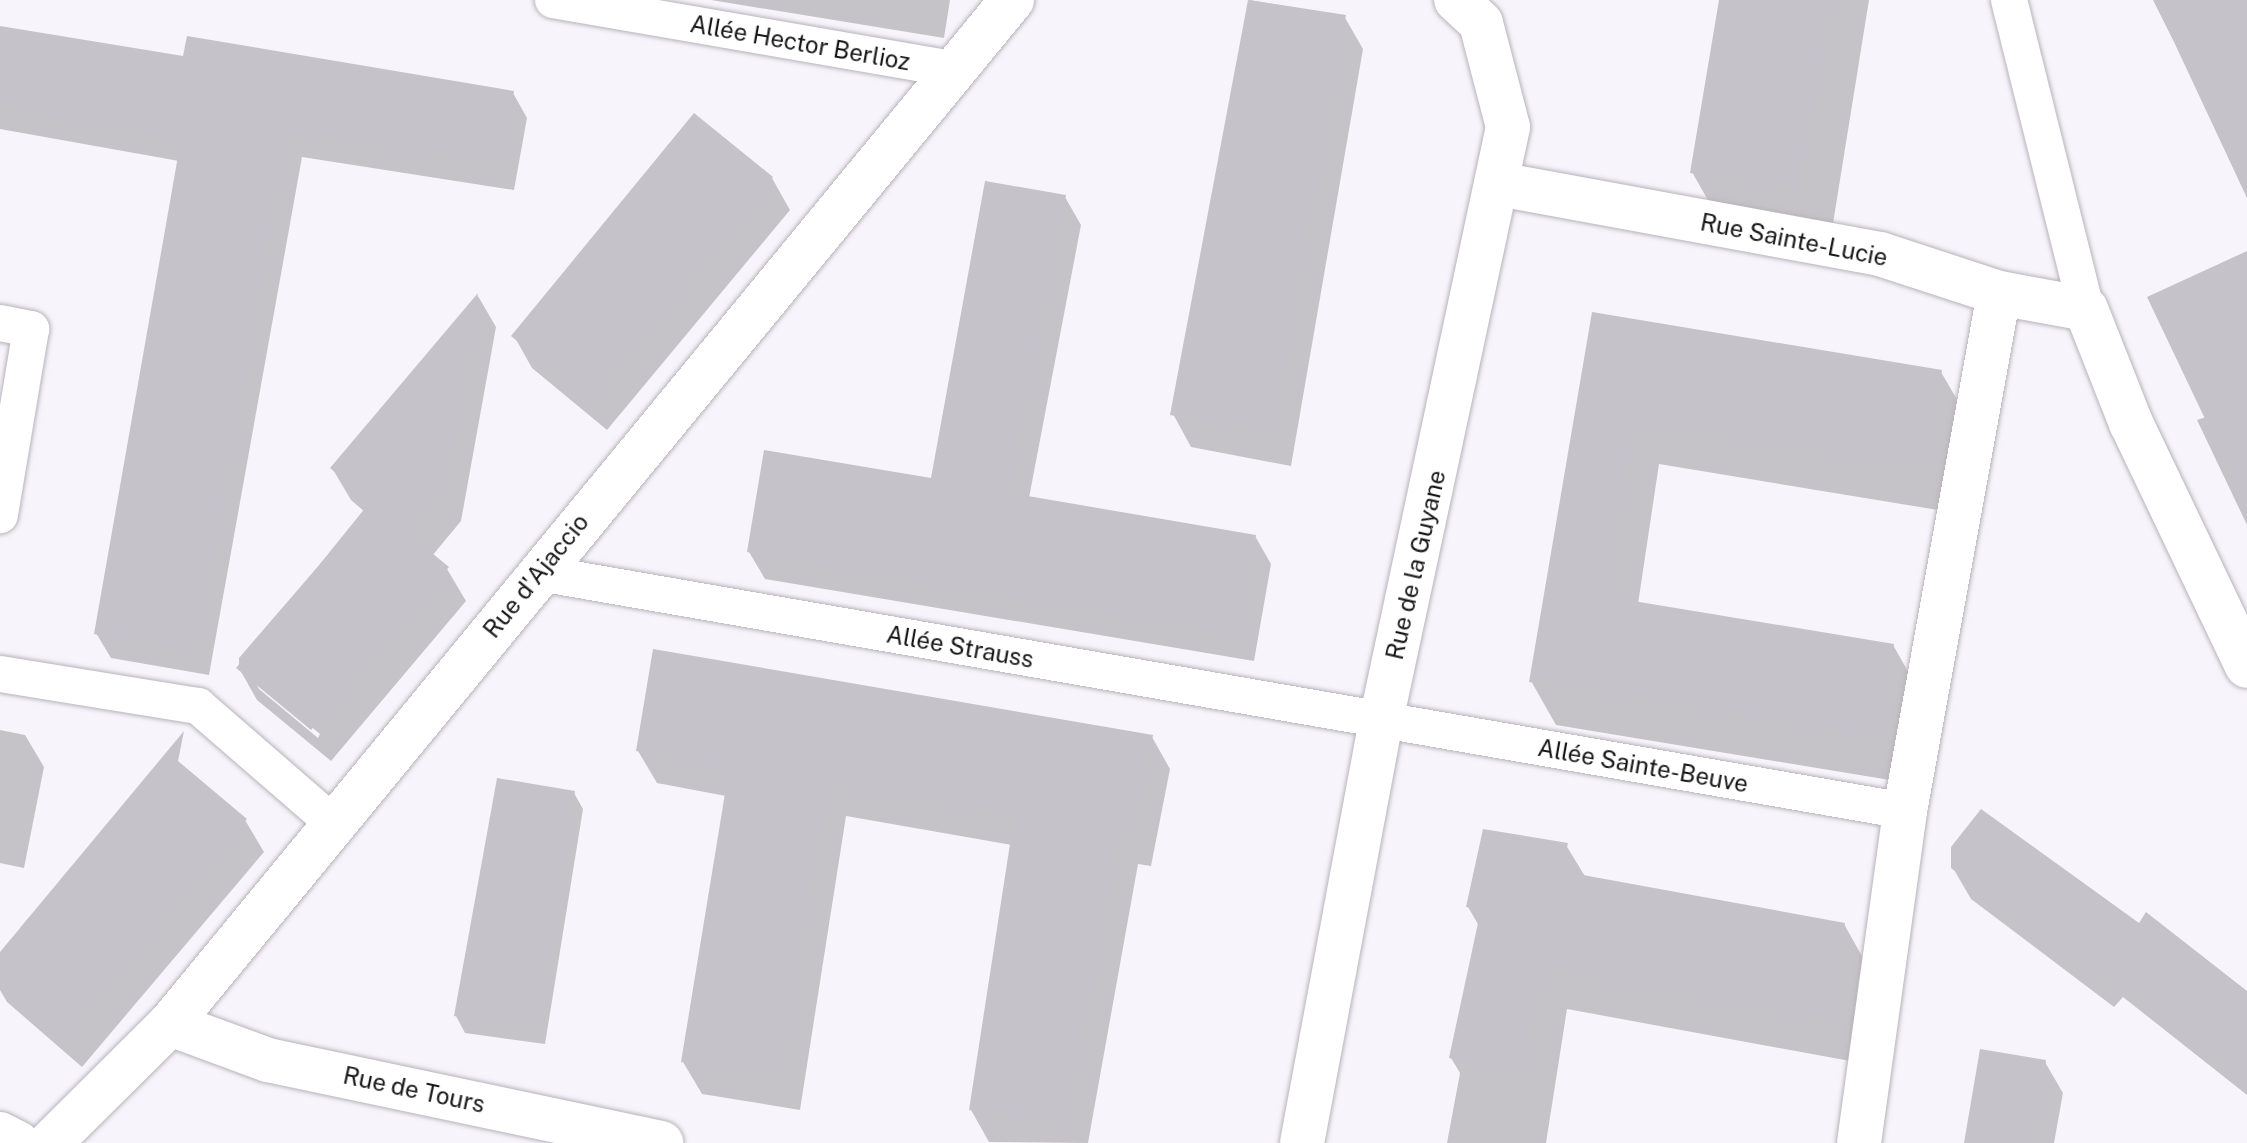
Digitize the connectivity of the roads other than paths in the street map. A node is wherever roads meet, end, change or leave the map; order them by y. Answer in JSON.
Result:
{"nodes":[{"id":1,"x":553,"y":0,"type":"edge"},
{"id":2,"x":1012,"y":0,"type":"edge"},
{"id":3,"x":1456,"y":0,"type":"edge"},
{"id":4,"x":2009,"y":0,"type":"edge"},
{"id":5,"x":953,"y":69,"type":"junction"},
{"id":6,"x":1499,"y":184,"type":"junction"},
{"id":7,"x":1999,"y":293,"type":"junction"},
{"id":8,"x":2086,"y":309,"type":"junction"},
{"id":9,"x":0,"y":323,"type":"edge"},
{"id":10,"x":0,"y":515,"type":"edge"},
{"id":11,"x":539,"y":573,"type":"junction"},
{"id":12,"x":2247,"y":666,"type":"edge"},
{"id":13,"x":0,"y":674,"type":"edge"},
{"id":14,"x":1381,"y":721,"type":"junction"},
{"id":15,"x":1905,"y":811,"type":"junction"},
{"id":16,"x":333,"y":823,"type":"junction"},
{"id":17,"x":170,"y":1024,"type":"junction"},
{"id":18,"x":0,"y":1134,"type":"edge"},
{"id":19,"x":18,"y":1143,"type":"edge"},
{"id":20,"x":50,"y":1143,"type":"edge"},
{"id":21,"x":661,"y":1143,"type":"edge"},
{"id":22,"x":1302,"y":1143,"type":"edge"},
{"id":23,"x":1859,"y":1143,"type":"edge"}],
"edges":[{"from":1,"to":5,"type":"lane","name":"Allée Hector Berlioz"},
{"from":2,"to":5,"type":"street","name":"Rue d'Ajaccio"},
{"from":3,"to":6,"type":"street","name":"Rue de la Guyane"},
{"from":4,"to":8,"type":"lane"},
{"from":5,"to":11,"type":"street","name":"Rue d'Ajaccio"},
{"from":6,"to":7,"type":"street","name":"Rue Sainte-Lucie"},
{"from":6,"to":14,"type":"street","name":"Rue de la Guyane"},
{"from":7,"to":8,"type":"street","name":"Rue Sainte-Lucie"},
{"from":7,"to":15,"type":"street"},
{"from":8,"to":12,"type":"street"},
{"from":9,"to":10,"type":"lane"},
{"from":11,"to":14,"type":"lane","name":"Allée Strauss"},
{"from":11,"to":16,"type":"street","name":"Rue d'Ajaccio"},
{"from":13,"to":16,"type":"lane"},
{"from":14,"to":15,"type":"lane","name":"Allée Sainte-Beuve"},
{"from":14,"to":22,"type":"street","name":"Rue de la Guyane"},
{"from":15,"to":23,"type":"street"},
{"from":16,"to":17,"type":"street","name":"Rue d'Ajaccio"},
{"from":17,"to":20,"type":"street","name":"Rue d'Ajaccio"},
{"from":17,"to":21,"type":"street","name":"Rue de Tours"},
{"from":18,"to":19,"type":"street"}]}
